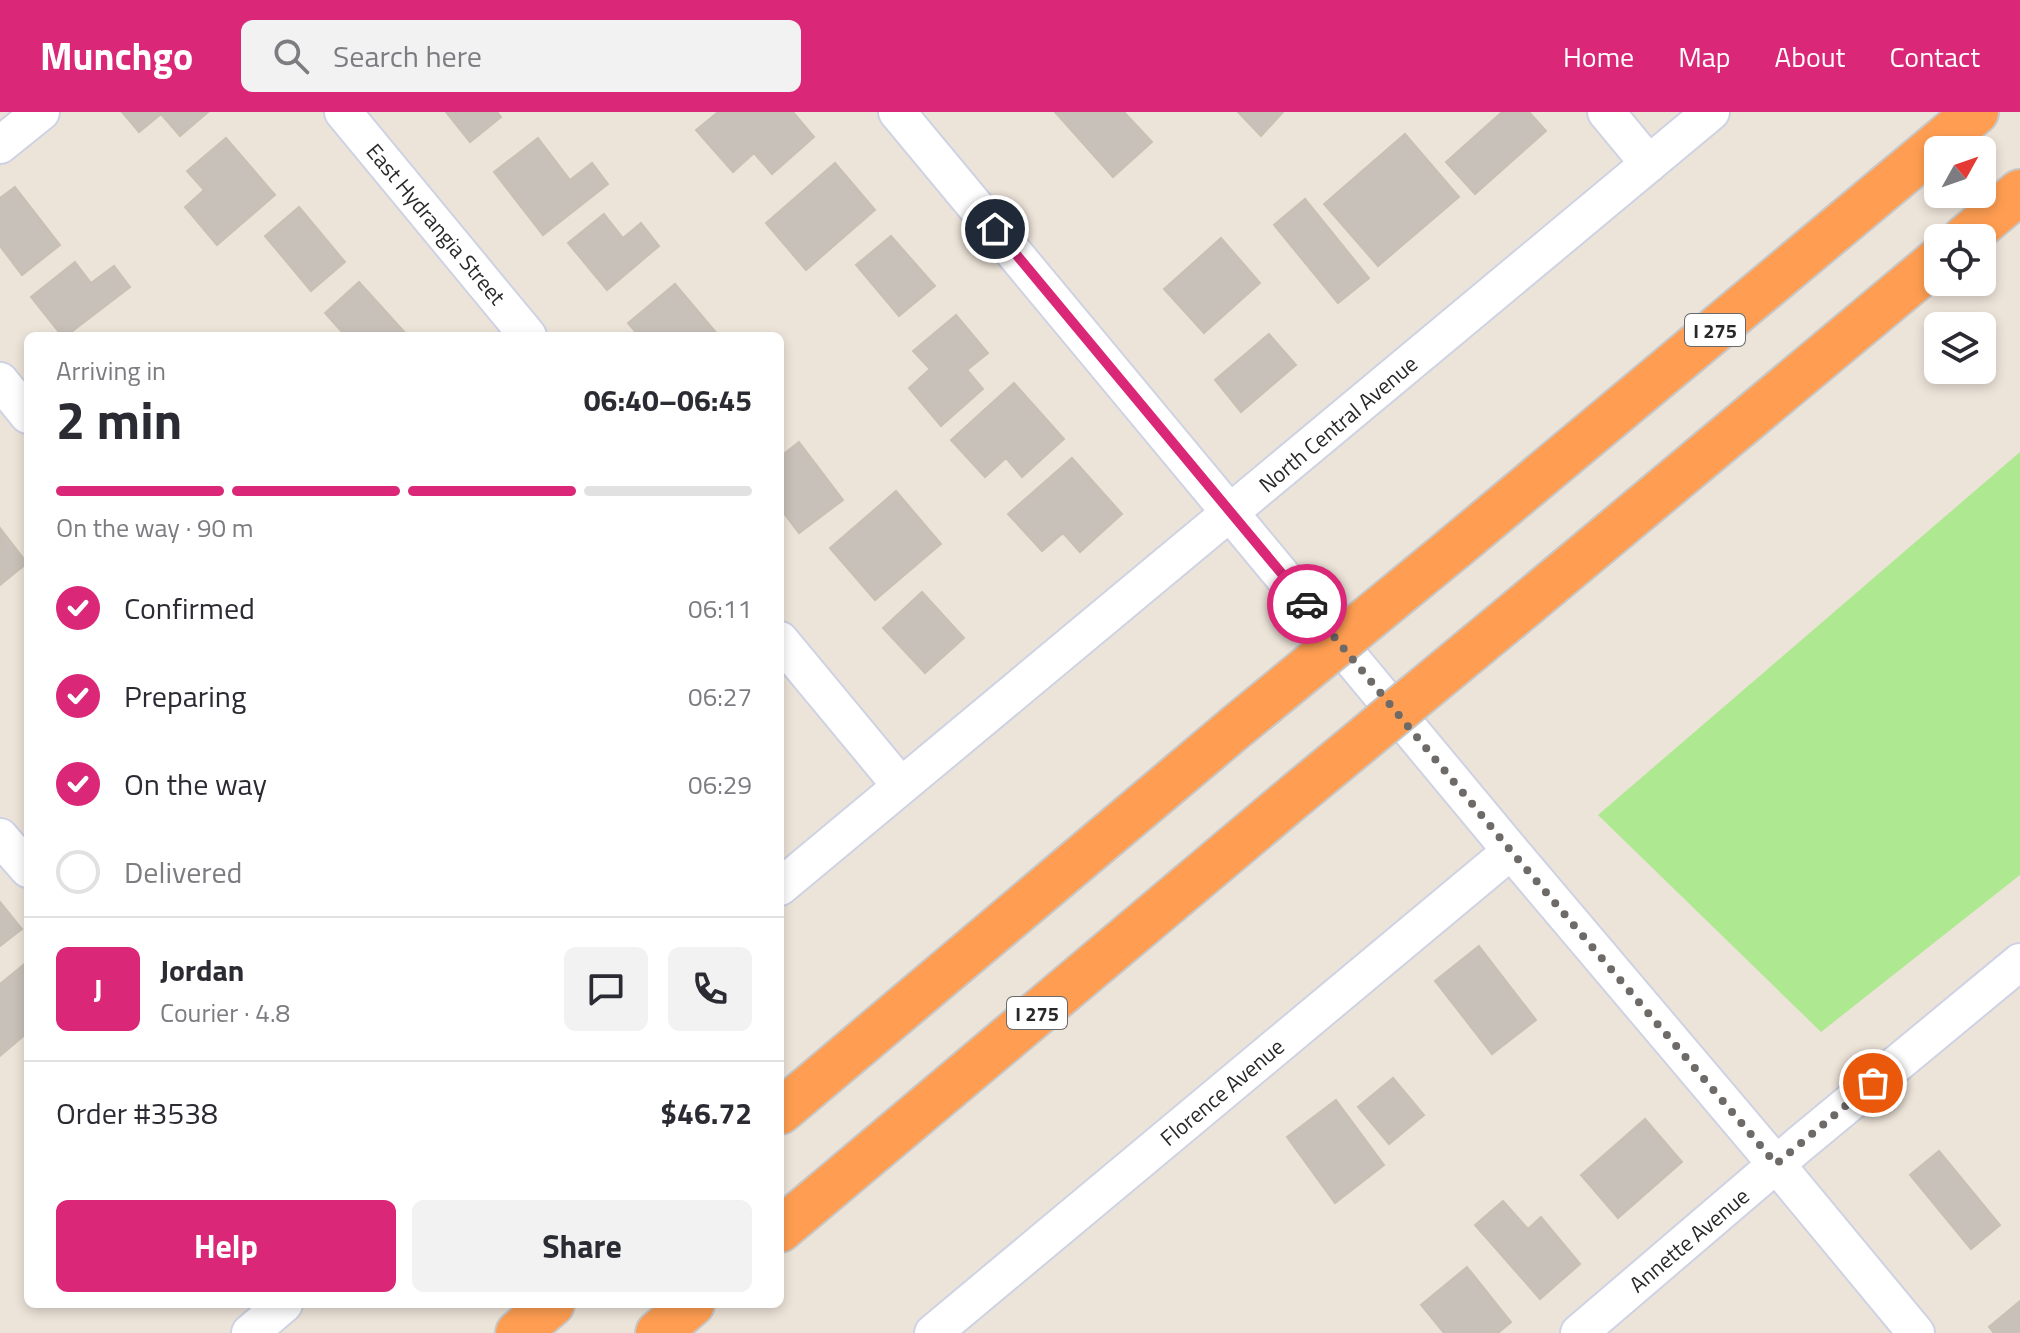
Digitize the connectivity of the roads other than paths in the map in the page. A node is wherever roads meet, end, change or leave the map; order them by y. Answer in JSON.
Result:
{"nodes":[{"id":1,"x":41,"y":112,"type":"edge"},
{"id":2,"x":343,"y":112,"type":"edge"},
{"id":3,"x":897,"y":112,"type":"edge"},
{"id":4,"x":1606,"y":112,"type":"edge"},
{"id":5,"x":1711,"y":112,"type":"edge"},
{"id":6,"x":1976,"y":112,"type":"edge"},
{"id":7,"x":0,"y":145,"type":"edge"},
{"id":8,"x":1649,"y":164,"type":"junction"},
{"id":9,"x":2020,"y":192,"type":"edge"},
{"id":10,"x":1982,"y":224,"type":"edge"},
{"id":11,"x":1924,"y":272,"type":"edge"},
{"id":12,"x":525,"y":332,"type":"edge"},
{"id":13,"x":0,"y":381,"type":"edge"},
{"id":14,"x":24,"y":410,"type":"edge"},
{"id":15,"x":1232,"y":513,"type":"junction"},
{"id":16,"x":784,"y":645,"type":"edge"},
{"id":17,"x":901,"y":786,"type":"junction"},
{"id":18,"x":0,"y":837,"type":"edge"},
{"id":19,"x":1511,"y":851,"type":"junction"},
{"id":20,"x":24,"y":864,"type":"edge"},
{"id":21,"x":784,"y":884,"type":"edge"},
{"id":22,"x":2020,"y":962,"type":"edge"},
{"id":23,"x":784,"y":1109,"type":"edge"},
{"id":24,"x":1776,"y":1164,"type":"junction"},
{"id":25,"x":784,"y":1227,"type":"edge"},
{"id":26,"x":279,"y":1308,"type":"edge"},
{"id":27,"x":547,"y":1308,"type":"edge"},
{"id":28,"x":687,"y":1308,"type":"edge"},
{"id":29,"x":250,"y":1333,"type":"edge"},
{"id":30,"x":518,"y":1333,"type":"edge"},
{"id":31,"x":658,"y":1333,"type":"edge"},
{"id":32,"x":933,"y":1333,"type":"edge"},
{"id":33,"x":1579,"y":1333,"type":"edge"},
{"id":34,"x":1916,"y":1333,"type":"edge"}],
"edges":[{"from":1,"to":7,"type":"street"},
{"from":2,"to":12,"type":"street","name":"East Hydrangia Street"},
{"from":3,"to":15,"type":"street"},
{"from":4,"to":8,"type":"street"},
{"from":5,"to":8,"type":"street","name":"North Central Avenue"},
{"from":6,"to":23,"type":"highway","number":"I 275","bridge":true},
{"from":8,"to":15,"type":"street","name":"North Central Avenue"},
{"from":9,"to":10,"type":"highway"},
{"from":11,"to":25,"type":"highway","number":"I 275","bridge":true},
{"from":13,"to":14,"type":"street"},
{"from":15,"to":17,"type":"street","name":"North Central Avenue"},
{"from":15,"to":19,"type":"street"},
{"from":16,"to":17,"type":"street"},
{"from":17,"to":21,"type":"street","name":"North Central Avenue"},
{"from":18,"to":20,"type":"street"},
{"from":19,"to":24,"type":"street"},
{"from":19,"to":32,"type":"street","name":"Florence Avenue"},
{"from":22,"to":24,"type":"street","name":"Annette Avenue"},
{"from":24,"to":33,"type":"street","name":"Annette Avenue"},
{"from":24,"to":34,"type":"street"},
{"from":26,"to":29,"type":"street"},
{"from":27,"to":30,"type":"highway"},
{"from":28,"to":31,"type":"highway"}]}
